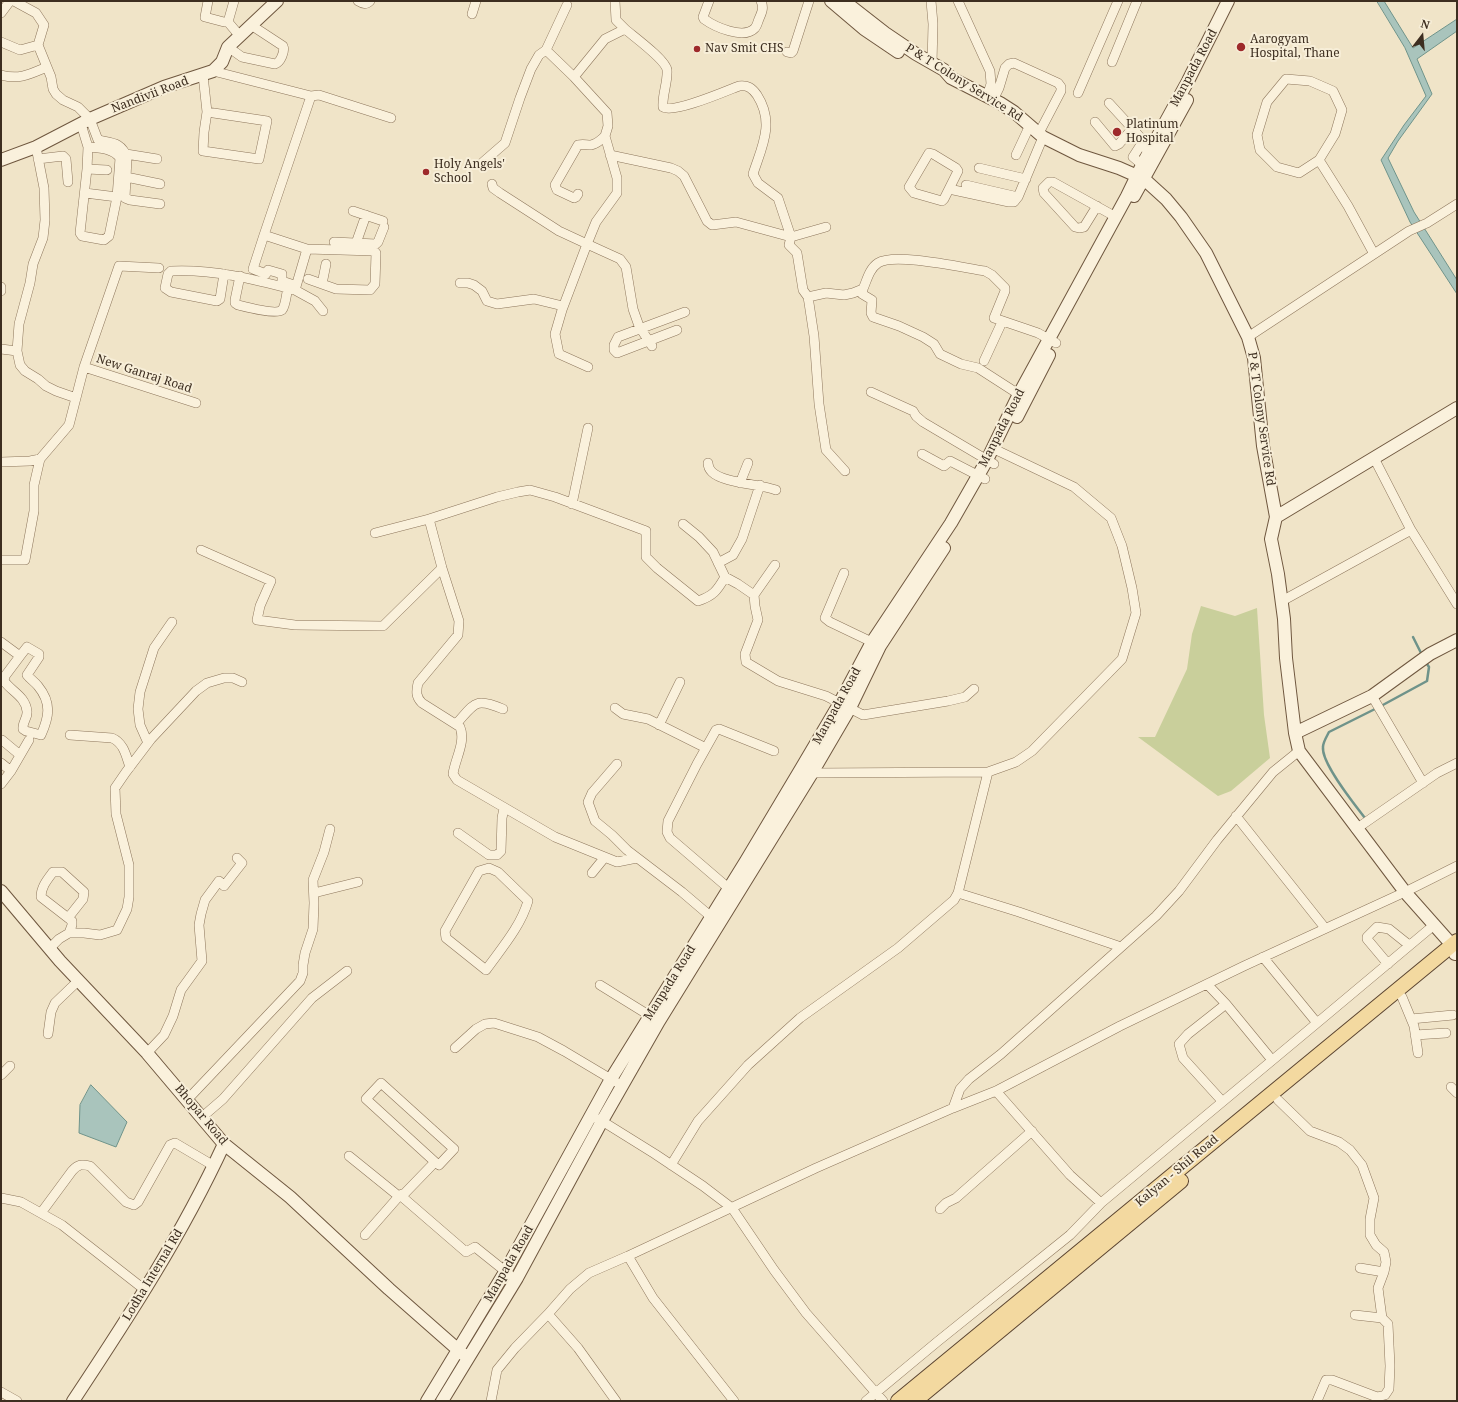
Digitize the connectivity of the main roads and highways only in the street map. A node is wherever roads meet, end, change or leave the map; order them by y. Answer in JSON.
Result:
{"nodes":[{"id":1,"x":1455,"y":950,"type":"edge"},
{"id":2,"x":898,"y":1401,"type":"edge"},
{"id":3,"x":915,"y":1401,"type":"edge"}],
"edges":[{"from":1,"to":2,"type":"main road","name":"Kalyan - Shil Road"},
{"from":1,"to":3,"type":"main road","name":"Kalyan - Shil Road"}]}
